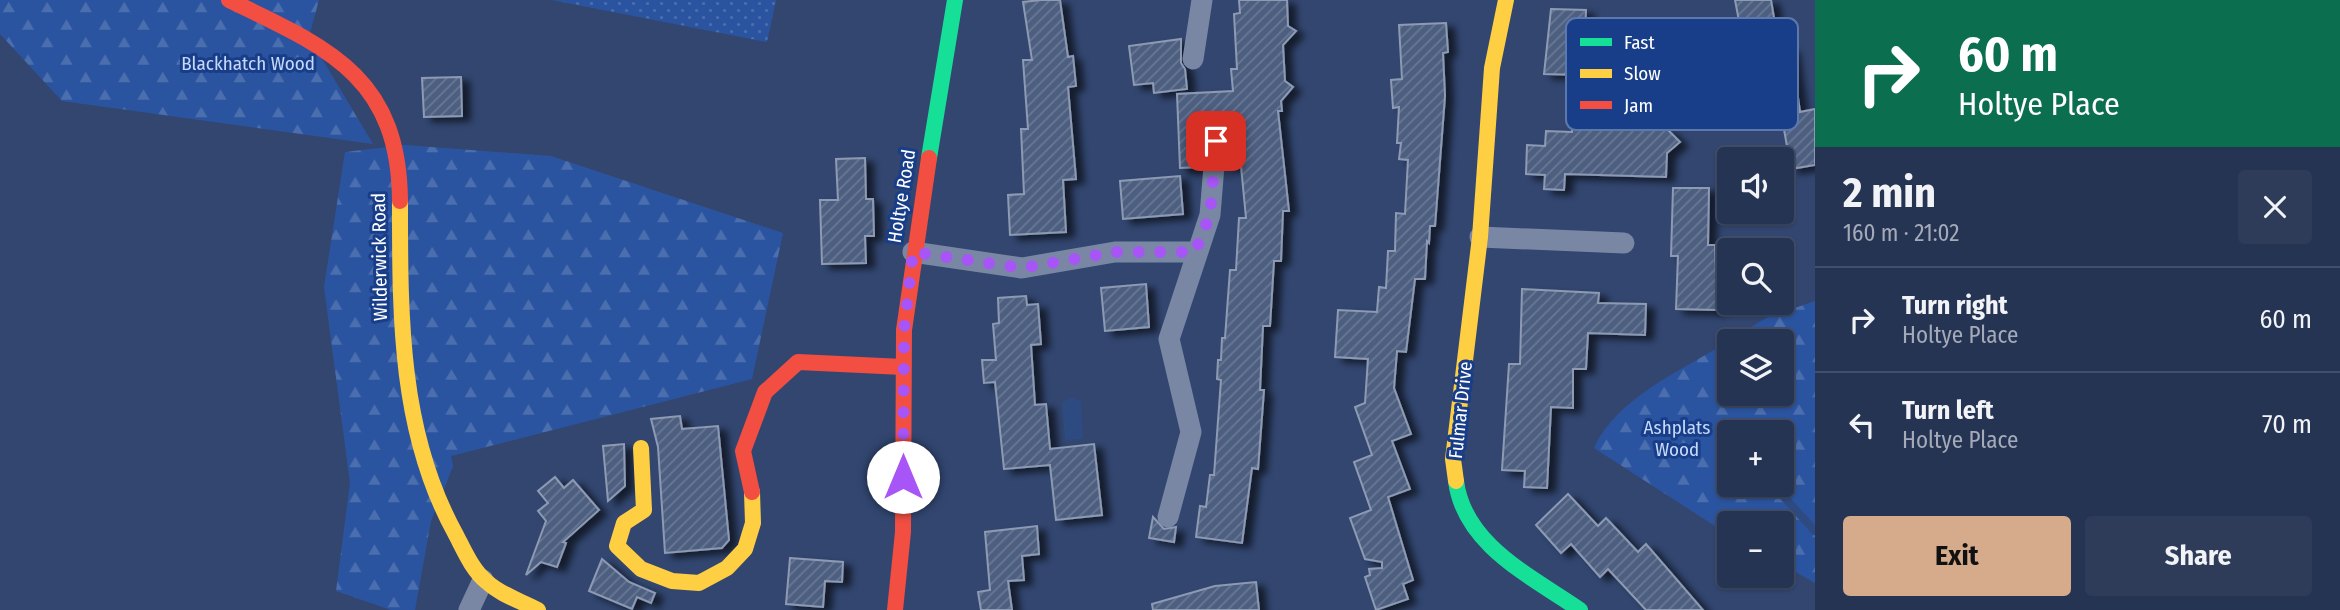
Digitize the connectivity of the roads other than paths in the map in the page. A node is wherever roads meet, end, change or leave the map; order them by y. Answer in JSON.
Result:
{"nodes":[{"id":1,"x":229,"y":0,"type":"edge"},
{"id":2,"x":955,"y":0,"type":"edge"},
{"id":3,"x":1202,"y":0,"type":"edge"},
{"id":4,"x":1506,"y":0,"type":"edge"},
{"id":5,"x":1193,"y":59,"type":"dead end"},
{"id":6,"x":1216,"y":141,"type":"dead end"},
{"id":7,"x":1480,"y":237,"type":"junction"},
{"id":8,"x":1624,"y":243,"type":"dead end"},
{"id":9,"x":913,"y":252,"type":"junction"},
{"id":10,"x":1195,"y":252,"type":"junction"},
{"id":11,"x":903,"y":367,"type":"junction"},
{"id":12,"x":641,"y":448,"type":"dead end"},
{"id":13,"x":1168,"y":517,"type":"dead end"},
{"id":14,"x":483,"y":580,"type":"junction"},
{"id":15,"x":469,"y":610,"type":"edge"},
{"id":16,"x":538,"y":610,"type":"edge"},
{"id":17,"x":895,"y":610,"type":"edge"},
{"id":18,"x":1580,"y":610,"type":"edge"}],
"edges":[{"from":1,"to":14,"type":"street","name":"Wilderwick Road"},
{"from":2,"to":9,"type":"street","name":"Holtye Road"},
{"from":3,"to":5,"type":"street"},
{"from":4,"to":7,"type":"street","name":"Fulmar Drive"},
{"from":6,"to":10,"type":"street"},
{"from":7,"to":8,"type":"street"},
{"from":7,"to":18,"type":"street","name":"Fulmar Drive"},
{"from":9,"to":10,"type":"street"},
{"from":9,"to":11,"type":"street","name":"Holtye Road"},
{"from":10,"to":13,"type":"street"},
{"from":11,"to":12,"type":"street"},
{"from":11,"to":17,"type":"street","name":"Holtye Road"},
{"from":14,"to":15,"type":"street"},
{"from":14,"to":16,"type":"street"}]}
